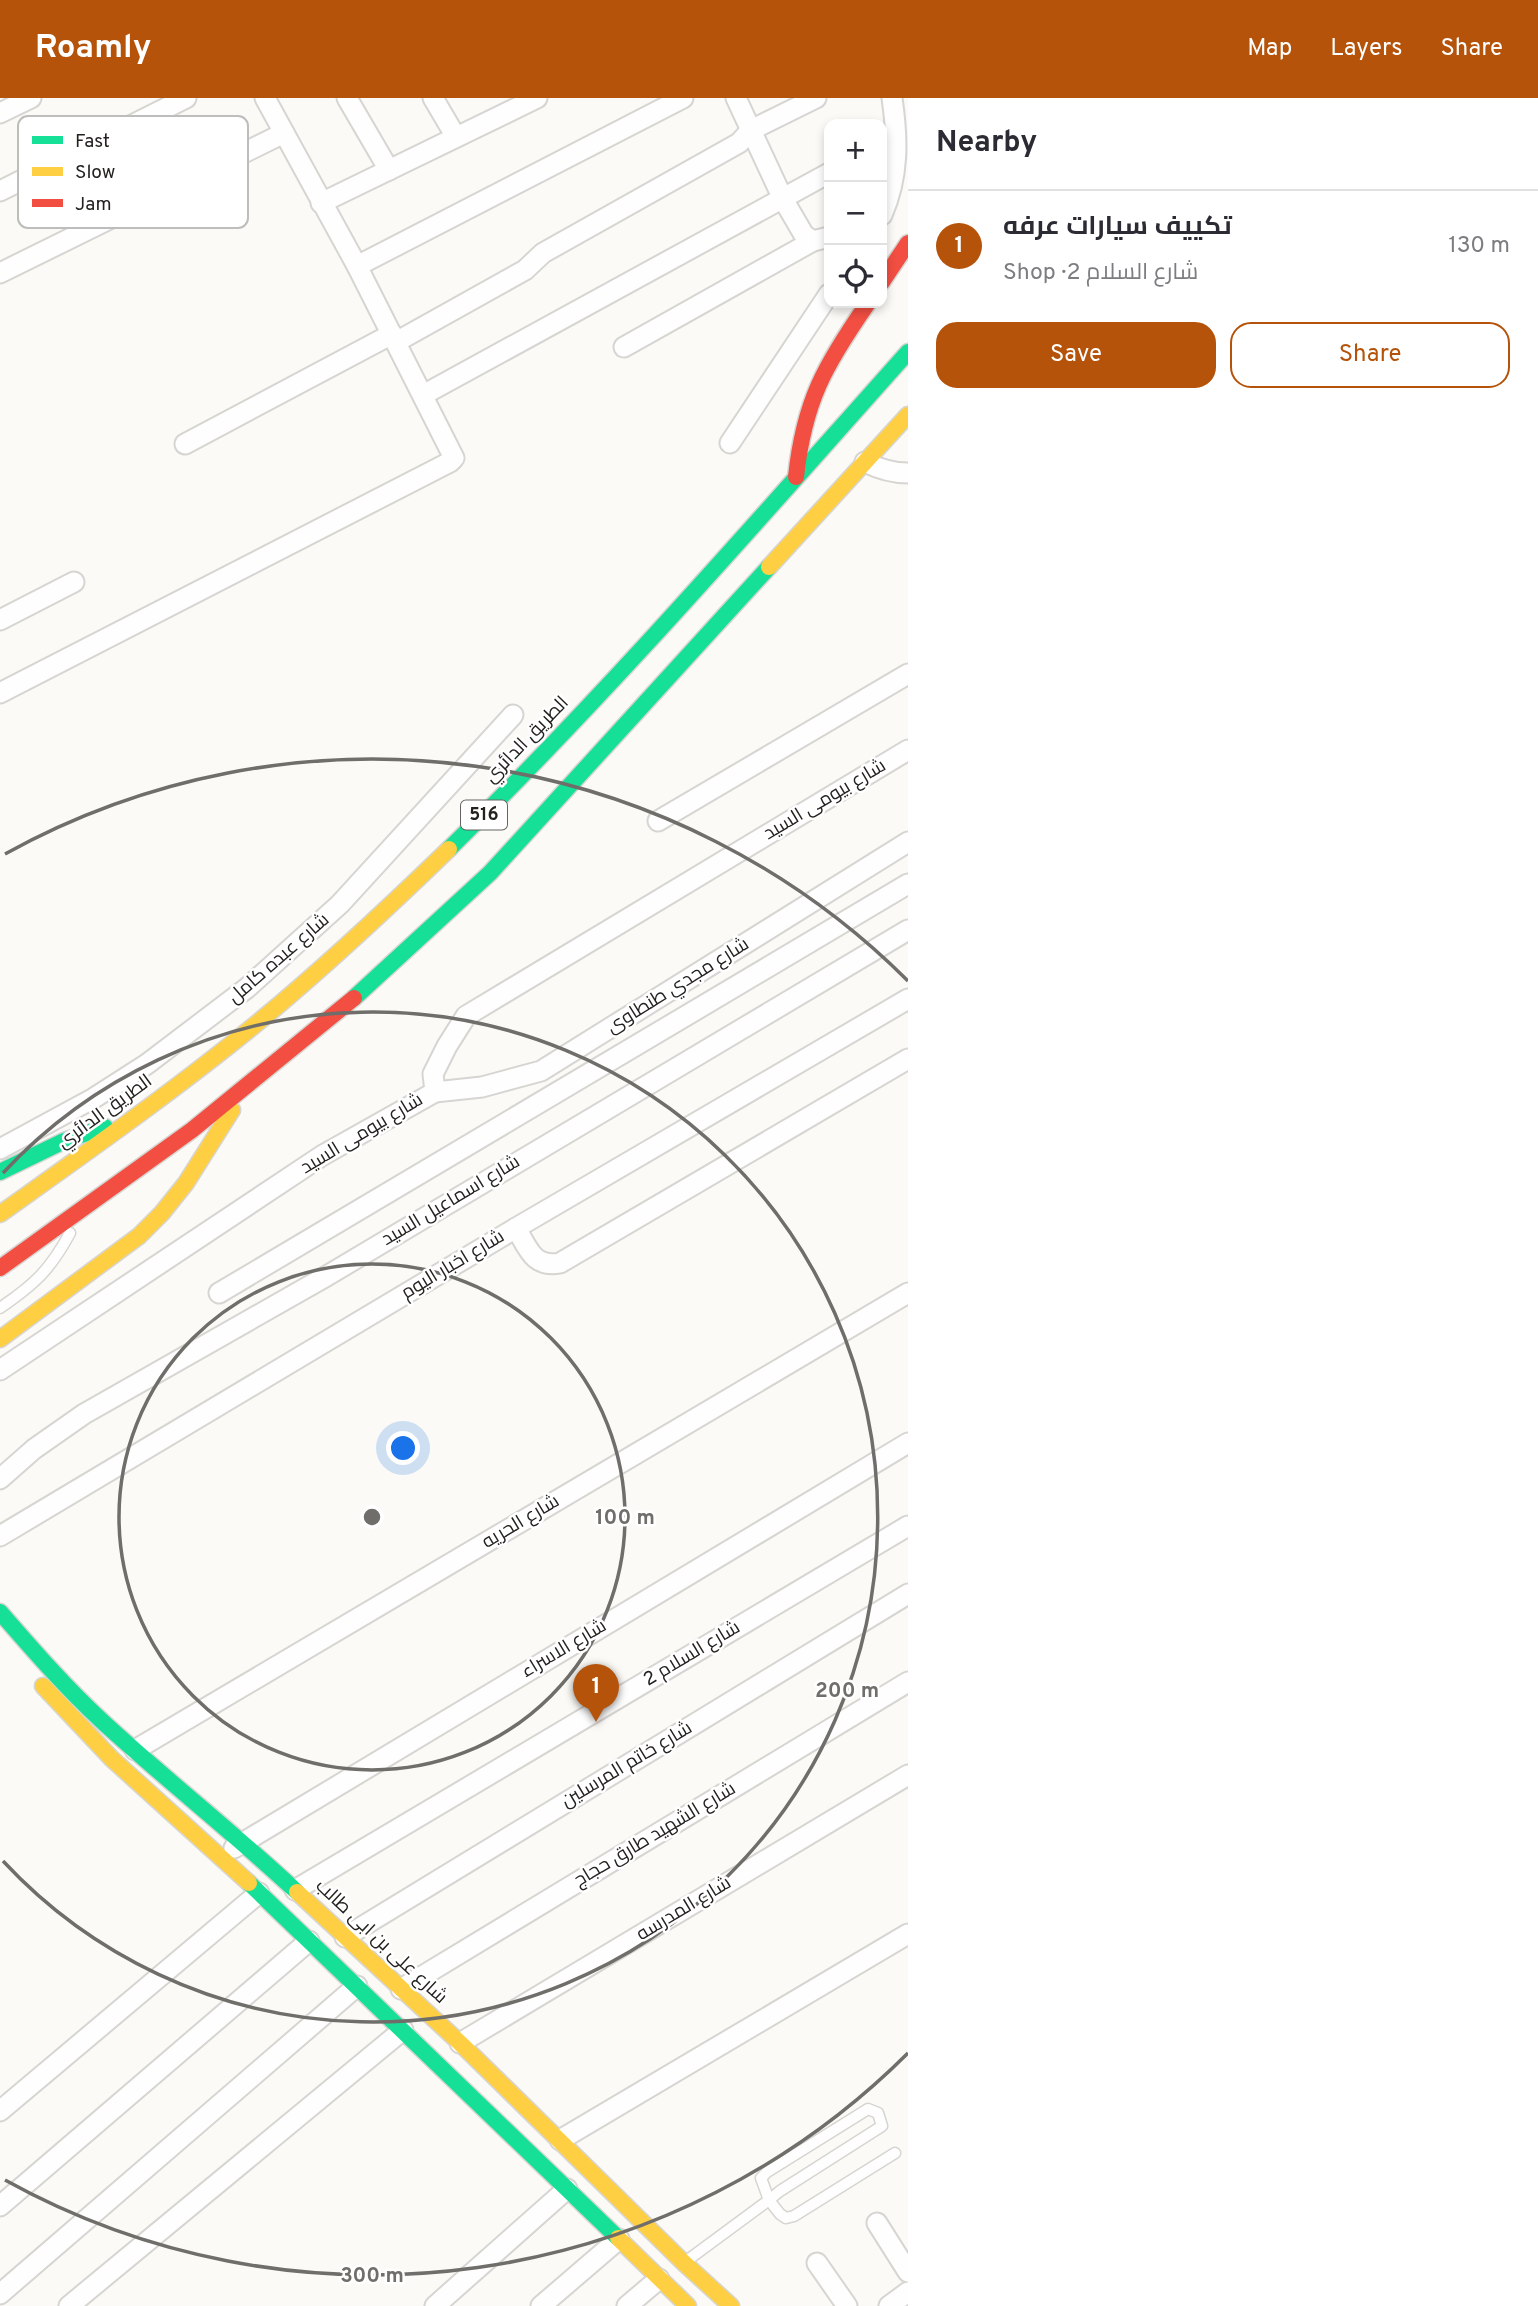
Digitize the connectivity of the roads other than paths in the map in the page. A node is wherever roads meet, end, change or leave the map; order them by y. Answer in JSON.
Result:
{"nodes":[{"id":1,"x":31,"y":98,"type":"edge"},
{"id":2,"x":186,"y":98,"type":"edge"},
{"id":3,"x":265,"y":98,"type":"edge"},
{"id":4,"x":347,"y":98,"type":"edge"},
{"id":5,"x":433,"y":98,"type":"edge"},
{"id":6,"x":537,"y":98,"type":"edge"},
{"id":7,"x":683,"y":98,"type":"edge"},
{"id":8,"x":736,"y":98,"type":"edge"},
{"id":9,"x":816,"y":98,"type":"edge"},
{"id":10,"x":892,"y":98,"type":"edge"},
{"id":11,"x":508,"y":104,"type":"edge"},
{"id":12,"x":0,"y":113,"type":"edge"},
{"id":13,"x":150,"y":116,"type":"edge"},
{"id":14,"x":751,"y":130,"type":"junction"},
{"id":15,"x":284,"y":133,"type":"junction"},
{"id":16,"x":456,"y":137,"type":"junction"},
{"id":17,"x":889,"y":140,"type":"edge"},
{"id":18,"x":248,"y":151,"type":"edge"},
{"id":19,"x":389,"y":170,"type":"junction"},
{"id":20,"x":824,"y":176,"type":"edge"},
{"id":21,"x":18,"y":182,"type":"edge"},
{"id":22,"x":0,"y":191,"type":"edge"},
{"id":23,"x":887,"y":197,"type":"edge"},
{"id":24,"x":783,"y":199,"type":"junction"},
{"id":25,"x":321,"y":203,"type":"junction"},
{"id":26,"x":91,"y":228,"type":"edge"},
{"id":27,"x":821,"y":239,"type":"edge"},
{"id":28,"x":908,"y":243,"type":"edge"},
{"id":29,"x":357,"y":266,"type":"junction"},
{"id":30,"x":0,"y":273,"type":"edge"},
{"id":31,"x":887,"y":274,"type":"edge"},
{"id":32,"x":824,"y":302,"type":"edge"},
{"id":33,"x":864,"y":308,"type":"edge"},
{"id":34,"x":394,"y":338,"type":"junction"},
{"id":35,"x":624,"y":347,"type":"dead end"},
{"id":36,"x":908,"y":352,"type":"edge"},
{"id":37,"x":423,"y":395,"type":"junction"},
{"id":38,"x":908,"y":415,"type":"edge"},
{"id":39,"x":730,"y":443,"type":"dead end"},
{"id":40,"x":186,"y":444,"type":"dead end"},
{"id":41,"x":865,"y":462,"type":"junction"},
{"id":42,"x":908,"y":473,"type":"edge"},
{"id":43,"x":796,"y":477,"type":"junction"},
{"id":44,"x":74,"y":582,"type":"dead end"},
{"id":45,"x":0,"y":620,"type":"edge"},
{"id":46,"x":908,"y":674,"type":"edge"},
{"id":47,"x":0,"y":693,"type":"edge"},
{"id":48,"x":513,"y":715,"type":"dead end"},
{"id":49,"x":908,"y":750,"type":"edge"},
{"id":50,"x":658,"y":821,"type":"dead end"},
{"id":51,"x":908,"y":842,"type":"edge"},
{"id":52,"x":908,"y":884,"type":"edge"},
{"id":53,"x":908,"y":930,"type":"edge"},
{"id":54,"x":908,"y":999,"type":"edge"},
{"id":55,"x":908,"y":1059,"type":"edge"},
{"id":56,"x":246,"y":1088,"type":"junction"},
{"id":57,"x":435,"y":1092,"type":"junction"},
{"id":58,"x":131,"y":1120,"type":"junction"},
{"id":59,"x":0,"y":1149,"type":"edge"},
{"id":60,"x":0,"y":1172,"type":"edge"},
{"id":61,"x":81,"y":1213,"type":"junction"},
{"id":62,"x":0,"y":1214,"type":"edge"},
{"id":63,"x":516,"y":1228,"type":"junction"},
{"id":64,"x":0,"y":1268,"type":"edge"},
{"id":65,"x":219,"y":1293,"type":"dead end"},
{"id":66,"x":908,"y":1293,"type":"edge"},
{"id":67,"x":0,"y":1308,"type":"edge"},
{"id":68,"x":0,"y":1339,"type":"edge"},
{"id":69,"x":0,"y":1370,"type":"edge"},
{"id":70,"x":908,"y":1443,"type":"edge"},
{"id":71,"x":0,"y":1479,"type":"edge"},
{"id":72,"x":908,"y":1526,"type":"edge"},
{"id":73,"x":0,"y":1536,"type":"edge"},
{"id":74,"x":908,"y":1594,"type":"edge"},
{"id":75,"x":0,"y":1612,"type":"edge"},
{"id":76,"x":34,"y":1677,"type":"dead end"},
{"id":77,"x":908,"y":1682,"type":"edge"},
{"id":78,"x":135,"y":1750,"type":"junction"},
{"id":79,"x":908,"y":1775,"type":"edge"},
{"id":80,"x":243,"y":1842,"type":"junction"},
{"id":81,"x":221,"y":1856,"type":"junction"},
{"id":82,"x":295,"y":1890,"type":"junction"},
{"id":83,"x":259,"y":1893,"type":"junction"},
{"id":84,"x":908,"y":1934,"type":"edge"},
{"id":85,"x":345,"y":1937,"type":"junction"},
{"id":86,"x":309,"y":1941,"type":"junction"},
{"id":87,"x":356,"y":1986,"type":"junction"},
{"id":88,"x":401,"y":1989,"type":"junction"},
{"id":89,"x":402,"y":2030,"type":"junction"},
{"id":90,"x":460,"y":2043,"type":"junction"},
{"id":91,"x":0,"y":2112,"type":"edge"},
{"id":92,"x":560,"y":2140,"type":"junction"},
{"id":93,"x":895,"y":2153,"type":"dead end"},
{"id":94,"x":567,"y":2189,"type":"junction"},
{"id":95,"x":769,"y":2200,"type":"junction"},
{"id":96,"x":0,"y":2206,"type":"edge"},
{"id":97,"x":877,"y":2222,"type":"dead end"},
{"id":98,"x":619,"y":2239,"type":"junction"},
{"id":99,"x":684,"y":2263,"type":"junction"},
{"id":100,"x":817,"y":2263,"type":"dead end"},
{"id":101,"x":908,"y":2272,"type":"edge"},
{"id":102,"x":660,"y":2278,"type":"junction"},
{"id":103,"x":908,"y":2292,"type":"edge"},
{"id":104,"x":0,"y":2294,"type":"edge"},
{"id":105,"x":724,"y":2304,"type":"edge"},
{"id":106,"x":69,"y":2306,"type":"edge"},
{"id":107,"x":435,"y":2306,"type":"edge"},
{"id":108,"x":541,"y":2306,"type":"edge"},
{"id":109,"x":627,"y":2306,"type":"edge"},
{"id":110,"x":688,"y":2306,"type":"edge"},
{"id":111,"x":847,"y":2306,"type":"edge"},
{"id":112,"x":889,"y":2306,"type":"edge"}],
"edges":[{"from":1,"to":12,"type":"street"},
{"from":2,"to":13,"type":"street"},
{"from":3,"to":15,"type":"street"},
{"from":4,"to":19,"type":"street"},
{"from":5,"to":16,"type":"street"},
{"from":6,"to":11,"type":"street"},
{"from":7,"to":29,"type":"street"},
{"from":8,"to":14,"type":"street"},
{"from":9,"to":14,"type":"street"},
{"from":10,"to":17,"type":"street"},
{"from":11,"to":16,"type":"street"},
{"from":14,"to":24,"type":"street"},
{"from":14,"to":34,"type":"street"},
{"from":15,"to":18,"type":"street"},
{"from":15,"to":25,"type":"street"},
{"from":16,"to":19,"type":"street"},
{"from":17,"to":23,"type":"street"},
{"from":19,"to":25,"type":"street"},
{"from":20,"to":24,"type":"street"},
{"from":21,"to":22,"type":"street"},
{"from":24,"to":27,"type":"street"},
{"from":24,"to":37,"type":"street"},
{"from":25,"to":29,"type":"street"},
{"from":26,"to":30,"type":"street"},
{"from":27,"to":35,"type":"street"},
{"from":28,"to":31,"type":"main road"},
{"from":29,"to":34,"type":"street"},
{"from":32,"to":39,"type":"street"},
{"from":33,"to":43,"type":"main road"},
{"from":34,"to":37,"type":"street"},
{"from":34,"to":40,"type":"street"},
{"from":36,"to":43,"type":"main road","name":"الطريق الدائري","number":"516"},
{"from":37,"to":47,"type":"street"},
{"from":38,"to":41,"type":"main road","number":"516"},
{"from":41,"to":42,"type":"street"},
{"from":41,"to":56,"type":"main road","number":"516"},
{"from":43,"to":58,"type":"main road","name":"الطريق الدائري","number":"516"},
{"from":44,"to":45,"type":"street"},
{"from":46,"to":50,"type":"street"},
{"from":48,"to":59,"type":"street","name":"شارع عبده كامل"},
{"from":49,"to":57,"type":"street","name":"شارع بيومى السيد"},
{"from":51,"to":57,"type":"street","name":"شارع مجدي طنطاوى"},
{"from":52,"to":65,"type":"street","name":"شارع اسماعيل السيد"},
{"from":53,"to":71,"type":"street","name":"شارع اسماعيل السيد"},
{"from":54,"to":63,"type":"street","name":"شارع اخبار اليوم"},
{"from":55,"to":63,"type":"street"},
{"from":56,"to":61,"type":"main road","number":"516"},
{"from":56,"to":68,"type":"main road"},
{"from":57,"to":69,"type":"street","name":"شارع بيومى السيد"},
{"from":58,"to":60,"type":"main road"},
{"from":58,"to":62,"type":"main road","name":"الطريق الدائري","number":"516"},
{"from":61,"to":64,"type":"main road","number":"516"},
{"from":61,"to":67,"type":"lane"},
{"from":63,"to":73,"type":"street","name":"شارع اخبار اليوم"},
{"from":66,"to":78,"type":"street","name":"شارع الحريه"},
{"from":70,"to":80,"type":"street","name":"شارع الاسراء"},
{"from":72,"to":82,"type":"street","name":"شارع السلام 2"},
{"from":74,"to":85,"type":"street","name":"شارع خاتم المرسلين"},
{"from":75,"to":78,"type":"main road","name":"شارع على بن ابى طالب"},
{"from":76,"to":81,"type":"main road"},
{"from":77,"to":88,"type":"street","name":"شارع الشهيد طارق حجاج"},
{"from":78,"to":80,"type":"main road","name":"شارع على بن ابى طالب"},
{"from":79,"to":90,"type":"street","name":"شارع المدرسه"},
{"from":80,"to":81,"type":"street","name":"شارع الاسراء"},
{"from":80,"to":82,"type":"main road","name":"شارع على بن ابى طالب"},
{"from":81,"to":83,"type":"main road"},
{"from":82,"to":85,"type":"main road","name":"شارع على بن ابى طالب"},
{"from":83,"to":86,"type":"main road"},
{"from":83,"to":91,"type":"street"},
{"from":84,"to":92,"type":"street"},
{"from":85,"to":88,"type":"main road","name":"شارع على بن ابى طالب"},
{"from":86,"to":87,"type":"main road"},
{"from":86,"to":96,"type":"street"},
{"from":87,"to":89,"type":"main road"},
{"from":87,"to":104,"type":"street"},
{"from":88,"to":90,"type":"main road","name":"شارع على بن ابى طالب"},
{"from":89,"to":94,"type":"main road"},
{"from":89,"to":106,"type":"street"},
{"from":90,"to":92,"type":"main road","name":"شارع على بن ابى طالب"},
{"from":92,"to":99,"type":"main road","name":"شارع على بن ابى طالب"},
{"from":93,"to":95,"type":"lane"},
{"from":94,"to":98,"type":"main road"},
{"from":94,"to":107,"type":"street"},
{"from":95,"to":95,"type":"lane"},
{"from":95,"to":99,"type":"lane"},
{"from":97,"to":101,"type":"street"},
{"from":98,"to":102,"type":"main road"},
{"from":98,"to":108,"type":"street"},
{"from":99,"to":105,"type":"main road","name":"شارع على بن ابى طالب"},
{"from":100,"to":111,"type":"street"},
{"from":102,"to":109,"type":"street"},
{"from":102,"to":110,"type":"main road"},
{"from":103,"to":112,"type":"street"}]}
